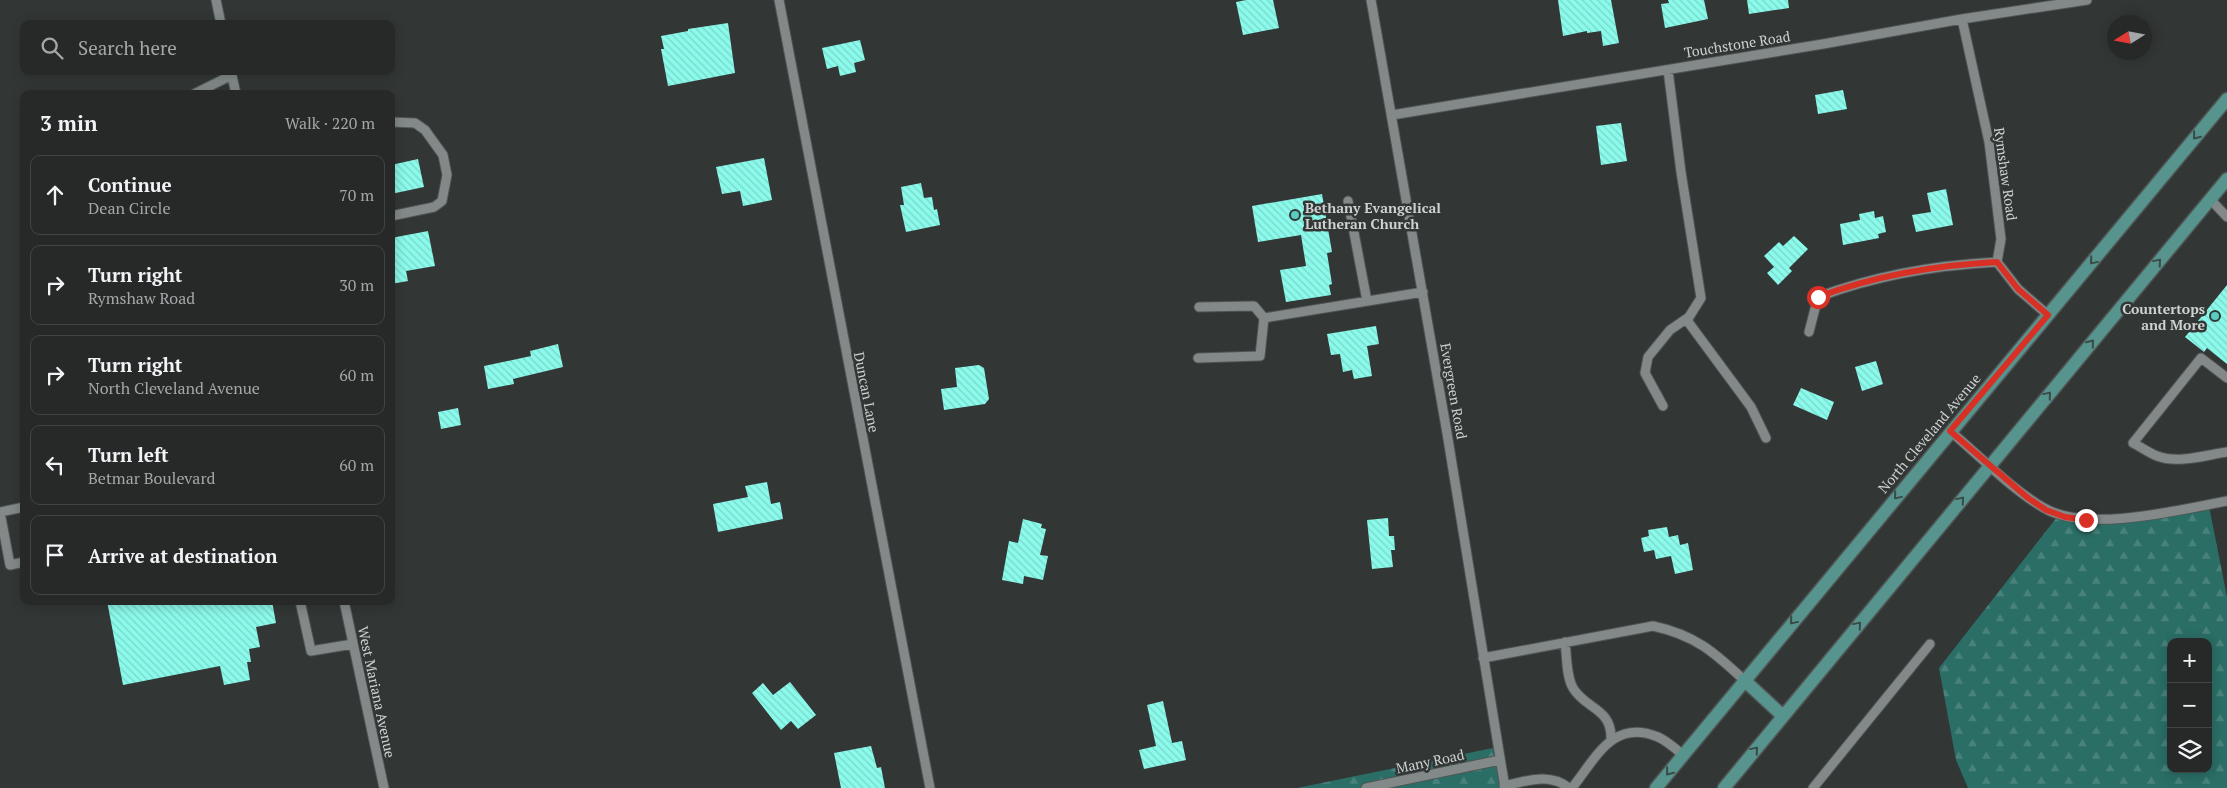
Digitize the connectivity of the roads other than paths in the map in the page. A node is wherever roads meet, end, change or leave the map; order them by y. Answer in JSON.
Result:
{"nodes":[{"id":1,"x":216,"y":0,"type":"edge"},
{"id":2,"x":779,"y":0,"type":"edge"},
{"id":3,"x":1371,"y":0,"type":"edge"},
{"id":4,"x":2087,"y":0,"type":"edge"},
{"id":5,"x":1962,"y":19,"type":"junction"},
{"id":6,"x":220,"y":20,"type":"edge"},
{"id":7,"x":1668,"y":70,"type":"junction"},
{"id":8,"x":227,"y":75,"type":"edge"},
{"id":9,"x":231,"y":75,"type":"edge"},
{"id":10,"x":201,"y":90,"type":"edge"},
{"id":11,"x":235,"y":90,"type":"edge"},
{"id":12,"x":2227,"y":98,"type":"edge"},
{"id":13,"x":1392,"y":115,"type":"junction"},
{"id":14,"x":395,"y":122,"type":"edge"},
{"id":15,"x":2227,"y":179,"type":"edge"},
{"id":16,"x":1348,"y":200,"type":"dead end"},
{"id":17,"x":2210,"y":200,"type":"junction"},
{"id":18,"x":395,"y":215,"type":"edge"},
{"id":19,"x":2227,"y":217,"type":"edge"},
{"id":20,"x":1997,"y":262,"type":"junction"},
{"id":21,"x":1423,"y":292,"type":"junction"},
{"id":22,"x":1367,"y":301,"type":"junction"},
{"id":23,"x":1199,"y":307,"type":"dead end"},
{"id":24,"x":2048,"y":315,"type":"junction"},
{"id":25,"x":1264,"y":318,"type":"junction"},
{"id":26,"x":1686,"y":319,"type":"junction"},
{"id":27,"x":1809,"y":332,"type":"dead end"},
{"id":28,"x":1198,"y":358,"type":"dead end"},
{"id":29,"x":2227,"y":378,"type":"edge"},
{"id":30,"x":1663,"y":406,"type":"dead end"},
{"id":31,"x":1950,"y":431,"type":"junction"},
{"id":32,"x":1766,"y":438,"type":"dead end"},
{"id":33,"x":2227,"y":452,"type":"edge"},
{"id":34,"x":1990,"y":465,"type":"junction"},
{"id":35,"x":2227,"y":500,"type":"edge"},
{"id":36,"x":20,"y":508,"type":"edge"},
{"id":37,"x":0,"y":512,"type":"edge"},
{"id":38,"x":20,"y":563,"type":"edge"},
{"id":39,"x":301,"y":605,"type":"edge"},
{"id":40,"x":345,"y":605,"type":"edge"},
{"id":41,"x":1564,"y":642,"type":"junction"},
{"id":42,"x":353,"y":644,"type":"junction"},
{"id":43,"x":1930,"y":644,"type":"dead end"},
{"id":44,"x":1483,"y":658,"type":"junction"},
{"id":45,"x":1744,"y":680,"type":"junction"},
{"id":46,"x":1783,"y":716,"type":"junction"},
{"id":47,"x":1612,"y":738,"type":"junction"},
{"id":48,"x":1684,"y":755,"type":"junction"},
{"id":49,"x":1500,"y":760,"type":"junction"},
{"id":50,"x":1504,"y":787,"type":"edge"},
{"id":51,"x":384,"y":788,"type":"edge"},
{"id":52,"x":930,"y":788,"type":"edge"},
{"id":53,"x":1366,"y":788,"type":"edge"},
{"id":54,"x":1570,"y":788,"type":"edge"},
{"id":55,"x":1656,"y":788,"type":"edge"},
{"id":56,"x":1724,"y":788,"type":"edge"},
{"id":57,"x":1814,"y":788,"type":"edge"}],
"edges":[{"from":1,"to":6,"type":"street"},
{"from":2,"to":52,"type":"street","name":"Duncan Lane"},
{"from":3,"to":13,"type":"street","name":"Evergreen Road"},
{"from":4,"to":5,"type":"street","name":"Touchstone Road"},
{"from":5,"to":7,"type":"street","name":"Touchstone Road"},
{"from":5,"to":20,"type":"street","name":"Rymshaw Road"},
{"from":7,"to":13,"type":"street","name":"Touchstone Road"},
{"from":7,"to":26,"type":"street"},
{"from":8,"to":10,"type":"street"},
{"from":9,"to":11,"type":"street"},
{"from":12,"to":24,"type":"main road","name":"North Cleveland Avenue","one_way":true},
{"from":13,"to":21,"type":"street","name":"Evergreen Road"},
{"from":14,"to":18,"type":"street"},
{"from":15,"to":17,"type":"main road"},
{"from":16,"to":22,"type":"street"},
{"from":17,"to":19,"type":"street"},
{"from":34,"to":17,"type":"main road","one_way":true},
{"from":20,"to":24,"type":"street"},
{"from":20,"to":27,"type":"street"},
{"from":21,"to":22,"type":"street"},
{"from":21,"to":44,"type":"street","name":"Evergreen Road"},
{"from":22,"to":25,"type":"street"},
{"from":23,"to":25,"type":"street"},
{"from":24,"to":31,"type":"main road","name":"North Cleveland Avenue"},
{"from":25,"to":28,"type":"street"},
{"from":26,"to":30,"type":"street"},
{"from":26,"to":32,"type":"street"},
{"from":29,"to":33,"type":"street"},
{"from":31,"to":34,"type":"street"},
{"from":31,"to":45,"type":"main road","name":"North Cleveland Avenue","one_way":true},
{"from":34,"to":35,"type":"street"},
{"from":46,"to":34,"type":"main road","one_way":true},
{"from":36,"to":37,"type":"street"},
{"from":37,"to":38,"type":"street"},
{"from":39,"to":42,"type":"street"},
{"from":40,"to":42,"type":"street","name":"West Mariana Avenue"},
{"from":41,"to":44,"type":"street"},
{"from":41,"to":45,"type":"street"},
{"from":41,"to":47,"type":"street"},
{"from":42,"to":51,"type":"street","name":"West Mariana Avenue"},
{"from":43,"to":57,"type":"street"},
{"from":44,"to":49,"type":"street","name":"Evergreen Road"},
{"from":45,"to":46,"type":"main road"},
{"from":45,"to":48,"type":"main road","name":"North Cleveland Avenue"},
{"from":56,"to":46,"type":"main road","one_way":true},
{"from":47,"to":48,"type":"street"},
{"from":47,"to":54,"type":"street"},
{"from":48,"to":55,"type":"main road","name":"North Cleveland Avenue","one_way":true},
{"from":49,"to":50,"type":"street","name":"Evergreen Road"},
{"from":49,"to":53,"type":"street","name":"Many Road"},
{"from":50,"to":54,"type":"street"}]}
